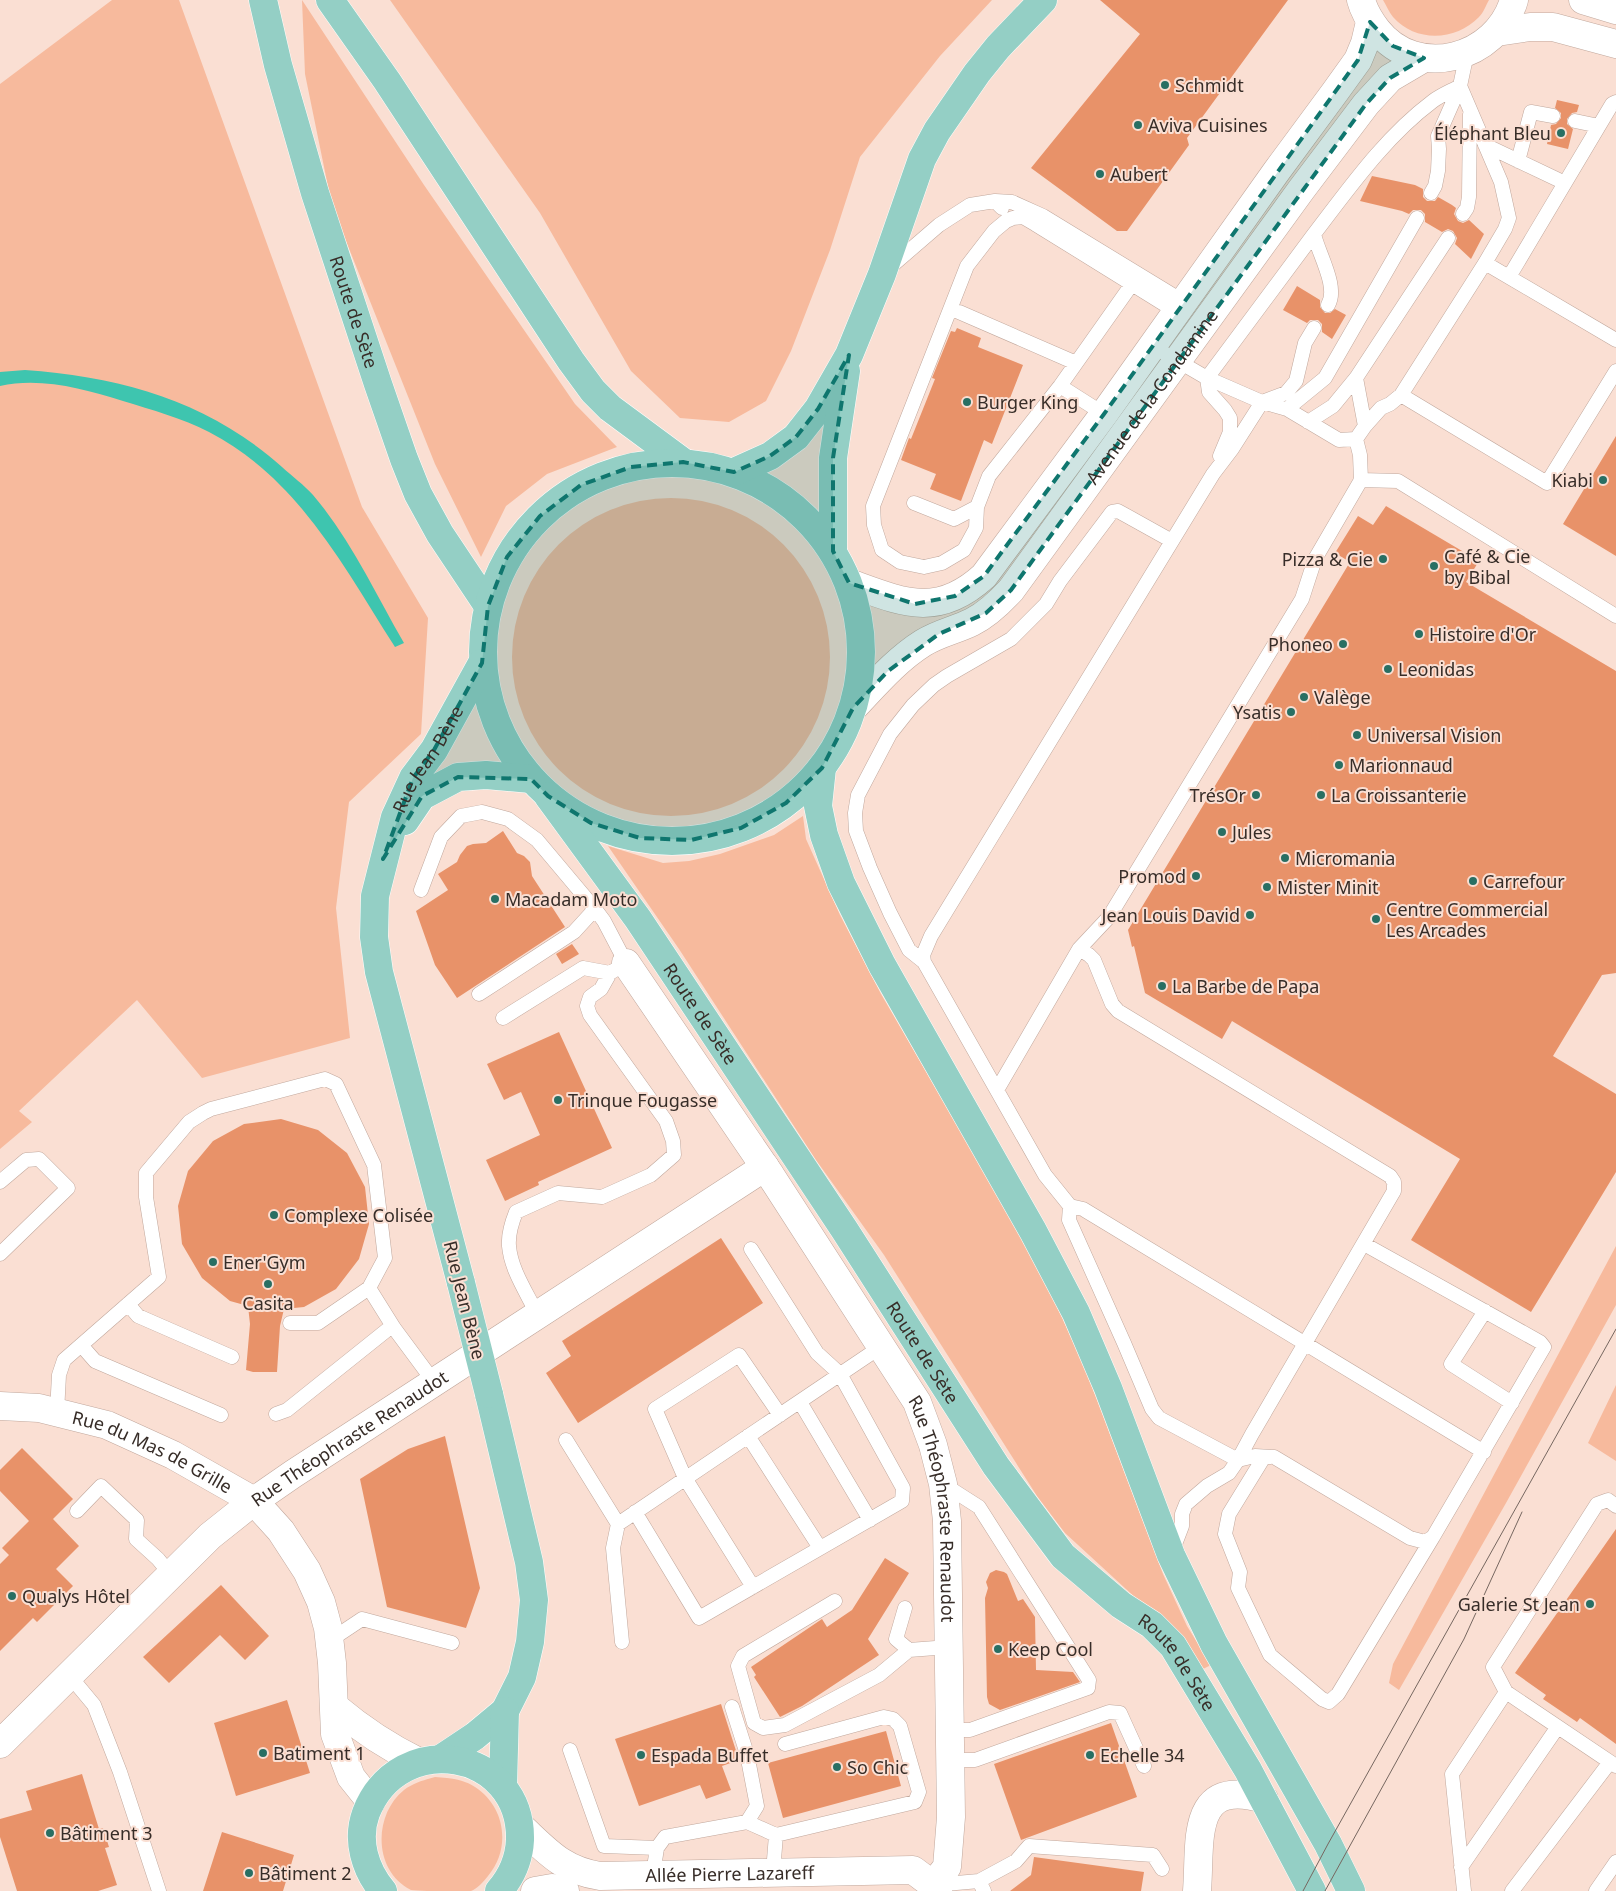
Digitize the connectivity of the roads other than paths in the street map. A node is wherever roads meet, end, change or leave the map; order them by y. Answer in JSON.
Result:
{"nodes":[{"id":1,"x":263,"y":0,"type":"edge"},
{"id":2,"x":330,"y":0,"type":"edge"},
{"id":3,"x":1043,"y":0,"type":"edge"},
{"id":4,"x":1514,"y":0,"type":"edge"},
{"id":5,"x":1583,"y":0,"type":"edge"},
{"id":6,"x":1616,"y":10,"type":"edge"},
{"id":7,"x":1366,"y":11,"type":"edge"},
{"id":8,"x":1497,"y":32,"type":"junction"},
{"id":9,"x":1616,"y":44,"type":"edge"},
{"id":10,"x":1467,"y":53,"type":"junction"},
{"id":11,"x":1424,"y":58,"type":"junction"},
{"id":12,"x":1460,"y":86,"type":"junction"},
{"id":13,"x":1616,"y":102,"type":"edge"},
{"id":14,"x":1470,"y":113,"type":"junction"},
{"id":15,"x":1553,"y":116,"type":"dead end"},
{"id":16,"x":1575,"y":121,"type":"dead end"},
{"id":17,"x":1599,"y":126,"type":"junction"},
{"id":18,"x":1485,"y":145,"type":"junction"},
{"id":19,"x":1518,"y":161,"type":"junction"},
{"id":20,"x":1565,"y":183,"type":"junction"},
{"id":21,"x":1431,"y":193,"type":"dead end"},
{"id":22,"x":995,"y":201,"type":"junction"},
{"id":23,"x":1463,"y":214,"type":"dead end"},
{"id":24,"x":1417,"y":218,"type":"dead end"},
{"id":25,"x":1006,"y":221,"type":"junction"},
{"id":26,"x":1314,"y":234,"type":"junction"},
{"id":27,"x":1448,"y":238,"type":"dead end"},
{"id":28,"x":1485,"y":263,"type":"junction"},
{"id":29,"x":882,"y":274,"type":"junction"},
{"id":30,"x":1509,"y":277,"type":"junction"},
{"id":31,"x":1132,"y":284,"type":"junction"},
{"id":32,"x":1328,"y":305,"type":"dead end"},
{"id":33,"x":1180,"y":307,"type":"junction"},
{"id":34,"x":960,"y":312,"type":"dead end"},
{"id":35,"x":1314,"y":328,"type":"dead end"},
{"id":36,"x":1616,"y":340,"type":"edge"},
{"id":37,"x":1152,"y":346,"type":"junction"},
{"id":38,"x":849,"y":355,"type":"junction"},
{"id":39,"x":1177,"y":361,"type":"junction"},
{"id":40,"x":1076,"y":363,"type":"junction"},
{"id":41,"x":1616,"y":371,"type":"edge"},
{"id":42,"x":1207,"y":378,"type":"junction"},
{"id":43,"x":1356,"y":378,"type":"junction"},
{"id":44,"x":1060,"y":386,"type":"junction"},
{"id":45,"x":1401,"y":395,"type":"junction"},
{"id":46,"x":1262,"y":402,"type":"junction"},
{"id":47,"x":1287,"y":409,"type":"junction"},
{"id":48,"x":1104,"y":414,"type":"junction"},
{"id":49,"x":1308,"y":422,"type":"junction"},
{"id":50,"x":1365,"y":426,"type":"junction"},
{"id":51,"x":1356,"y":438,"type":"junction"},
{"id":52,"x":683,"y":462,"type":"junction"},
{"id":53,"x":734,"y":472,"type":"junction"},
{"id":54,"x":1213,"y":474,"type":"junction"},
{"id":55,"x":1361,"y":480,"type":"junction"},
{"id":56,"x":914,"y":503,"type":"dead end"},
{"id":57,"x":977,"y":508,"type":"junction"},
{"id":58,"x":1172,"y":541,"type":"junction"},
{"id":59,"x":833,"y":551,"type":"junction"},
{"id":60,"x":849,"y":583,"type":"junction"},
{"id":61,"x":488,"y":606,"type":"junction"},
{"id":62,"x":1616,"y":616,"type":"edge"},
{"id":63,"x":482,"y":663,"type":"junction"},
{"id":64,"x":853,"y":708,"type":"junction"},
{"id":65,"x":822,"y":768,"type":"junction"},
{"id":66,"x":539,"y":787,"type":"junction"},
{"id":67,"x":383,"y":859,"type":"junction"},
{"id":68,"x":421,"y":890,"type":"dead end"},
{"id":69,"x":595,"y":909,"type":"junction"},
{"id":70,"x":1079,"y":949,"type":"junction"},
{"id":71,"x":924,"y":962,"type":"junction"},
{"id":72,"x":618,"y":968,"type":"junction"},
{"id":73,"x":479,"y":994,"type":"dead end"},
{"id":74,"x":503,"y":1018,"type":"dead end"},
{"id":75,"x":997,"y":1090,"type":"junction"},
{"id":76,"x":765,"y":1167,"type":"junction"},
{"id":77,"x":0,"y":1182,"type":"edge"},
{"id":78,"x":1070,"y":1206,"type":"junction"},
{"id":79,"x":1364,"y":1244,"type":"junction"},
{"id":80,"x":751,"y":1249,"type":"dead end"},
{"id":81,"x":0,"y":1254,"type":"edge"},
{"id":82,"x":370,"y":1288,"type":"junction"},
{"id":83,"x":128,"y":1304,"type":"junction"},
{"id":84,"x":1485,"y":1311,"type":"junction"},
{"id":85,"x":537,"y":1314,"type":"junction"},
{"id":86,"x":290,"y":1323,"type":"dead end"},
{"id":87,"x":392,"y":1326,"type":"junction"},
{"id":88,"x":1305,"y":1343,"type":"junction"},
{"id":89,"x":81,"y":1345,"type":"junction"},
{"id":90,"x":882,"y":1346,"type":"junction"},
{"id":91,"x":232,"y":1357,"type":"dead end"},
{"id":92,"x":840,"y":1374,"type":"junction"},
{"id":93,"x":434,"y":1382,"type":"junction"},
{"id":94,"x":800,"y":1402,"type":"junction"},
{"id":95,"x":1512,"y":1403,"type":"junction"},
{"id":96,"x":0,"y":1406,"type":"edge"},
{"id":97,"x":56,"y":1412,"type":"junction"},
{"id":98,"x":276,"y":1414,"type":"dead end"},
{"id":99,"x":221,"y":1415,"type":"dead end"},
{"id":100,"x":780,"y":1416,"type":"junction"},
{"id":101,"x":748,"y":1436,"type":"junction"},
{"id":102,"x":566,"y":1440,"type":"dead end"},
{"id":103,"x":1484,"y":1452,"type":"junction"},
{"id":104,"x":1264,"y":1457,"type":"junction"},
{"id":105,"x":1238,"y":1460,"type":"junction"},
{"id":106,"x":685,"y":1478,"type":"junction"},
{"id":107,"x":943,"y":1484,"type":"junction"},
{"id":108,"x":254,"y":1501,"type":"junction"},
{"id":109,"x":1616,"y":1506,"type":"edge"},
{"id":110,"x":77,"y":1511,"type":"dead end"},
{"id":111,"x":636,"y":1512,"type":"junction"},
{"id":112,"x":870,"y":1520,"type":"junction"},
{"id":113,"x":618,"y":1524,"type":"junction"},
{"id":114,"x":1433,"y":1537,"type":"junction"},
{"id":115,"x":820,"y":1548,"type":"junction"},
{"id":116,"x":1171,"y":1555,"type":"junction"},
{"id":117,"x":171,"y":1575,"type":"junction"},
{"id":118,"x":753,"y":1587,"type":"junction"},
{"id":119,"x":834,"y":1601,"type":"dead end"},
{"id":120,"x":905,"y":1608,"type":"dead end"},
{"id":121,"x":329,"y":1641,"type":"junction"},
{"id":122,"x":622,"y":1642,"type":"dead end"},
{"id":123,"x":452,"y":1643,"type":"dead end"},
{"id":124,"x":949,"y":1647,"type":"junction"},
{"id":125,"x":909,"y":1650,"type":"junction"},
{"id":126,"x":69,"y":1675,"type":"junction"},
{"id":127,"x":1506,"y":1692,"type":"junction"},
{"id":128,"x":335,"y":1707,"type":"junction"},
{"id":129,"x":732,"y":1707,"type":"dead end"},
{"id":130,"x":505,"y":1710,"type":"junction"},
{"id":131,"x":1557,"y":1728,"type":"junction"},
{"id":132,"x":950,"y":1730,"type":"junction"},
{"id":133,"x":0,"y":1744,"type":"edge"},
{"id":134,"x":784,"y":1744,"type":"dead end"},
{"id":135,"x":570,"y":1750,"type":"dead end"},
{"id":136,"x":431,"y":1760,"type":"junction"},
{"id":137,"x":951,"y":1760,"type":"junction"},
{"id":138,"x":1613,"y":1764,"type":"edge"},
{"id":139,"x":1144,"y":1766,"type":"dead end"},
{"id":140,"x":502,"y":1786,"type":"junction"},
{"id":141,"x":1264,"y":1799,"type":"junction"},
{"id":142,"x":371,"y":1802,"type":"junction"},
{"id":143,"x":747,"y":1822,"type":"junction"},
{"id":144,"x":520,"y":1826,"type":"junction"},
{"id":145,"x":776,"y":1835,"type":"junction"},
{"id":146,"x":1616,"y":1862,"type":"edge"},
{"id":147,"x":1461,"y":1867,"type":"junction"},
{"id":148,"x":1162,"y":1869,"type":"dead end"},
{"id":149,"x":654,"y":1871,"type":"edge"},
{"id":150,"x":773,"y":1872,"type":"junction"},
{"id":151,"x":362,"y":1879,"type":"edge"},
{"id":152,"x":981,"y":1886,"type":"edge"},
{"id":153,"x":929,"y":1889,"type":"edge"},
{"id":154,"x":159,"y":1891,"type":"edge"},
{"id":155,"x":383,"y":1891,"type":"edge"},
{"id":156,"x":499,"y":1891,"type":"edge"},
{"id":157,"x":535,"y":1891,"type":"edge"},
{"id":158,"x":565,"y":1891,"type":"edge"},
{"id":159,"x":1197,"y":1891,"type":"edge"},
{"id":160,"x":1312,"y":1891,"type":"edge"},
{"id":161,"x":1351,"y":1891,"type":"edge"},
{"id":162,"x":1464,"y":1891,"type":"edge"},
{"id":163,"x":1512,"y":1891,"type":"edge"},
{"id":164,"x":1596,"y":1891,"type":"edge"}],
"edges":[{"from":1,"to":61,"type":"main road","name":"Route de Sète"},
{"from":2,"to":52,"type":"main road"},
{"from":3,"to":29,"type":"main road"},
{"from":4,"to":8,"type":"street"},
{"from":5,"to":6,"type":"street"},
{"from":7,"to":11,"type":"street"},
{"from":7,"to":33,"type":"street","name":"Avenue de la Condamine"},
{"from":8,"to":9,"type":"street"},
{"from":8,"to":10,"type":"street"},
{"from":10,"to":11,"type":"street"},
{"from":10,"to":12,"type":"lane"},
{"from":11,"to":39,"type":"street","name":"Avenue de la Condamine"},
{"from":12,"to":14,"type":"lane"},
{"from":12,"to":21,"type":"lane"},
{"from":12,"to":26,"type":"lane"},
{"from":13,"to":17,"type":"lane"},
{"from":14,"to":18,"type":"lane"},
{"from":14,"to":23,"type":"lane"},
{"from":15,"to":19,"type":"lane"},
{"from":16,"to":17,"type":"lane"},
{"from":17,"to":20,"type":"lane"},
{"from":18,"to":19,"type":"lane"},
{"from":18,"to":28,"type":"lane"},
{"from":19,"to":20,"type":"lane"},
{"from":20,"to":30,"type":"lane"},
{"from":22,"to":25,"type":"lane"},
{"from":22,"to":29,"type":"lane"},
{"from":22,"to":33,"type":"lane"},
{"from":24,"to":47,"type":"lane"},
{"from":25,"to":31,"type":"lane"},
{"from":25,"to":57,"type":"lane"},
{"from":26,"to":32,"type":"lane"},
{"from":26,"to":42,"type":"lane"},
{"from":27,"to":43,"type":"lane"},
{"from":28,"to":30,"type":"lane"},
{"from":28,"to":45,"type":"lane"},
{"from":29,"to":38,"type":"main road"},
{"from":30,"to":36,"type":"lane"},
{"from":31,"to":33,"type":"lane"},
{"from":31,"to":40,"type":"lane"},
{"from":33,"to":37,"type":"street","name":"Avenue de la Condamine"},
{"from":34,"to":40,"type":"lane"},
{"from":35,"to":46,"type":"lane"},
{"from":37,"to":39,"type":"lane"},
{"from":37,"to":48,"type":"street","name":"Avenue de la Condamine"},
{"from":38,"to":53,"type":"main road"},
{"from":38,"to":59,"type":"main road"},
{"from":39,"to":42,"type":"lane"},
{"from":39,"to":64,"type":"street","name":"Avenue de la Condamine"},
{"from":40,"to":44,"type":"lane"},
{"from":41,"to":45,"type":"lane"},
{"from":42,"to":46,"type":"lane"},
{"from":42,"to":54,"type":"lane"},
{"from":43,"to":49,"type":"lane"},
{"from":43,"to":50,"type":"lane"},
{"from":44,"to":48,"type":"lane"},
{"from":44,"to":57,"type":"lane"},
{"from":45,"to":50,"type":"lane"},
{"from":46,"to":47,"type":"lane"},
{"from":46,"to":54,"type":"lane"},
{"from":47,"to":49,"type":"lane"},
{"from":48,"to":60,"type":"street","name":"Avenue de la Condamine"},
{"from":49,"to":51,"type":"lane"},
{"from":50,"to":51,"type":"lane"},
{"from":51,"to":55,"type":"lane"},
{"from":52,"to":53,"type":"main road"},
{"from":52,"to":61,"type":"main road","name":"Route de Sète"},
{"from":53,"to":59,"type":"main road"},
{"from":54,"to":58,"type":"lane"},
{"from":55,"to":62,"type":"lane"},
{"from":55,"to":70,"type":"lane"},
{"from":56,"to":57,"type":"lane"},
{"from":58,"to":71,"type":"lane"},
{"from":58,"to":71,"type":"lane"},
{"from":59,"to":60,"type":"main road"},
{"from":60,"to":64,"type":"main road"},
{"from":61,"to":63,"type":"main road","name":"Route de Sète"},
{"from":63,"to":66,"type":"main road","name":"Route de Sète"},
{"from":63,"to":67,"type":"main road","name":"Rue Jean Bène"},
{"from":64,"to":65,"type":"main road"},
{"from":65,"to":66,"type":"main road"},
{"from":65,"to":116,"type":"main road","name":"Route de Sète"},
{"from":66,"to":67,"type":"main road","name":"Rue Jean Bène"},
{"from":66,"to":141,"type":"main road","name":"Route de Sète"},
{"from":67,"to":130,"type":"main road","name":"Rue Jean Bène","bridge":true},
{"from":68,"to":69,"type":"lane"},
{"from":69,"to":72,"type":"lane"},
{"from":69,"to":73,"type":"lane"},
{"from":70,"to":75,"type":"lane"},
{"from":70,"to":79,"type":"lane"},
{"from":71,"to":75,"type":"lane"},
{"from":72,"to":74,"type":"lane"},
{"from":72,"to":76,"type":"street","name":"Rue Théophraste Renaudot"},
{"from":72,"to":85,"type":"lane"},
{"from":75,"to":78,"type":"lane"},
{"from":76,"to":85,"type":"street","name":"Rue Théophraste Renaudot"},
{"from":76,"to":90,"type":"street","name":"Rue Théophraste Renaudot"},
{"from":77,"to":81,"type":"lane"},
{"from":78,"to":88,"type":"lane"},
{"from":78,"to":105,"type":"lane"},
{"from":79,"to":84,"type":"lane"},
{"from":79,"to":88,"type":"lane"},
{"from":80,"to":92,"type":"lane"},
{"from":82,"to":83,"type":"lane"},
{"from":82,"to":86,"type":"lane"},
{"from":82,"to":87,"type":"lane"},
{"from":83,"to":89,"type":"lane"},
{"from":83,"to":91,"type":"lane"},
{"from":84,"to":95,"type":"lane"},
{"from":84,"to":95,"type":"lane"},
{"from":85,"to":93,"type":"street","name":"Rue Théophraste Renaudot"},
{"from":87,"to":93,"type":"lane"},
{"from":87,"to":98,"type":"lane"},
{"from":88,"to":103,"type":"lane"},
{"from":88,"to":105,"type":"lane"},
{"from":89,"to":97,"type":"lane"},
{"from":89,"to":99,"type":"lane"},
{"from":90,"to":92,"type":"lane"},
{"from":90,"to":107,"type":"street","name":"Rue Théophraste Renaudot"},
{"from":92,"to":94,"type":"lane"},
{"from":92,"to":112,"type":"lane"},
{"from":93,"to":108,"type":"street","name":"Rue Théophraste Renaudot"},
{"from":94,"to":100,"type":"lane"},
{"from":94,"to":112,"type":"lane"},
{"from":95,"to":103,"type":"lane"},
{"from":96,"to":97,"type":"street","name":"Rue du Mas de Grille"},
{"from":97,"to":108,"type":"street","name":"Rue du Mas de Grille"},
{"from":100,"to":101,"type":"lane"},
{"from":100,"to":106,"type":"lane"},
{"from":101,"to":106,"type":"lane"},
{"from":101,"to":115,"type":"lane"},
{"from":102,"to":113,"type":"lane"},
{"from":103,"to":114,"type":"lane"},
{"from":104,"to":105,"type":"lane"},
{"from":104,"to":114,"type":"lane"},
{"from":104,"to":114,"type":"lane"},
{"from":105,"to":116,"type":"lane"},
{"from":106,"to":111,"type":"lane"},
{"from":106,"to":118,"type":"lane"},
{"from":107,"to":124,"type":"street","name":"Rue Théophraste Renaudot"},
{"from":107,"to":132,"type":"lane"},
{"from":108,"to":117,"type":"street","name":"Rue Théophraste Renaudot"},
{"from":108,"to":121,"type":"street","name":"Rue du Mas de Grille"},
{"from":109,"to":127,"type":"lane"},
{"from":110,"to":117,"type":"lane"},
{"from":111,"to":113,"type":"lane"},
{"from":111,"to":118,"type":"lane"},
{"from":112,"to":115,"type":"lane"},
{"from":113,"to":122,"type":"lane"},
{"from":115,"to":118,"type":"lane"},
{"from":116,"to":161,"type":"main road","name":"Route de Sète"},
{"from":117,"to":126,"type":"street","name":"Rue Théophraste Renaudot"},
{"from":119,"to":125,"type":"lane"},
{"from":120,"to":125,"type":"lane"},
{"from":121,"to":123,"type":"lane"},
{"from":121,"to":128,"type":"street","name":"Rue du Mas de Grille"},
{"from":124,"to":125,"type":"lane"},
{"from":124,"to":132,"type":"street","name":"Rue Théophraste Renaudot"},
{"from":126,"to":133,"type":"street","name":"Rue Théophraste Renaudot"},
{"from":126,"to":154,"type":"lane"},
{"from":127,"to":131,"type":"lane"},
{"from":127,"to":147,"type":"lane"},
{"from":128,"to":136,"type":"street"},
{"from":128,"to":142,"type":"street","name":"Rue du Mas de Grille"},
{"from":129,"to":143,"type":"lane"},
{"from":130,"to":136,"type":"main road","name":"Rue Jean Bène"},
{"from":130,"to":140,"type":"main road","name":"Rue Jean Bène"},
{"from":131,"to":138,"type":"lane"},
{"from":131,"to":147,"type":"lane"},
{"from":132,"to":137,"type":"street","name":"Rue Théophraste Renaudot"},
{"from":134,"to":145,"type":"lane"},
{"from":135,"to":149,"type":"lane"},
{"from":136,"to":140,"type":"main road"},
{"from":136,"to":142,"type":"main road","name":"Rue Jean Bène"},
{"from":137,"to":139,"type":"lane"},
{"from":137,"to":153,"type":"street","name":"Rue Théophraste Renaudot"},
{"from":138,"to":163,"type":"lane"},
{"from":140,"to":144,"type":"main road"},
{"from":141,"to":159,"type":"street"},
{"from":141,"to":160,"type":"main road","name":"Route de Sète"},
{"from":142,"to":151,"type":"main road","name":"Rue Jean Bène"},
{"from":143,"to":145,"type":"lane"},
{"from":143,"to":149,"type":"lane"},
{"from":144,"to":149,"type":"street","name":"Allée Pierre Lazareff"},
{"from":144,"to":156,"type":"main road"},
{"from":145,"to":150,"type":"lane"},
{"from":146,"to":164,"type":"lane"},
{"from":147,"to":162,"type":"lane"},
{"from":148,"to":152,"type":"lane"},
{"from":149,"to":150,"type":"street","name":"Allée Pierre Lazareff"},
{"from":150,"to":153,"type":"street","name":"Allée Pierre Lazareff"},
{"from":151,"to":155,"type":"main road","name":"Rue Jean Bène"},
{"from":152,"to":153,"type":"lane"},
{"from":157,"to":158,"type":"street"}]}
